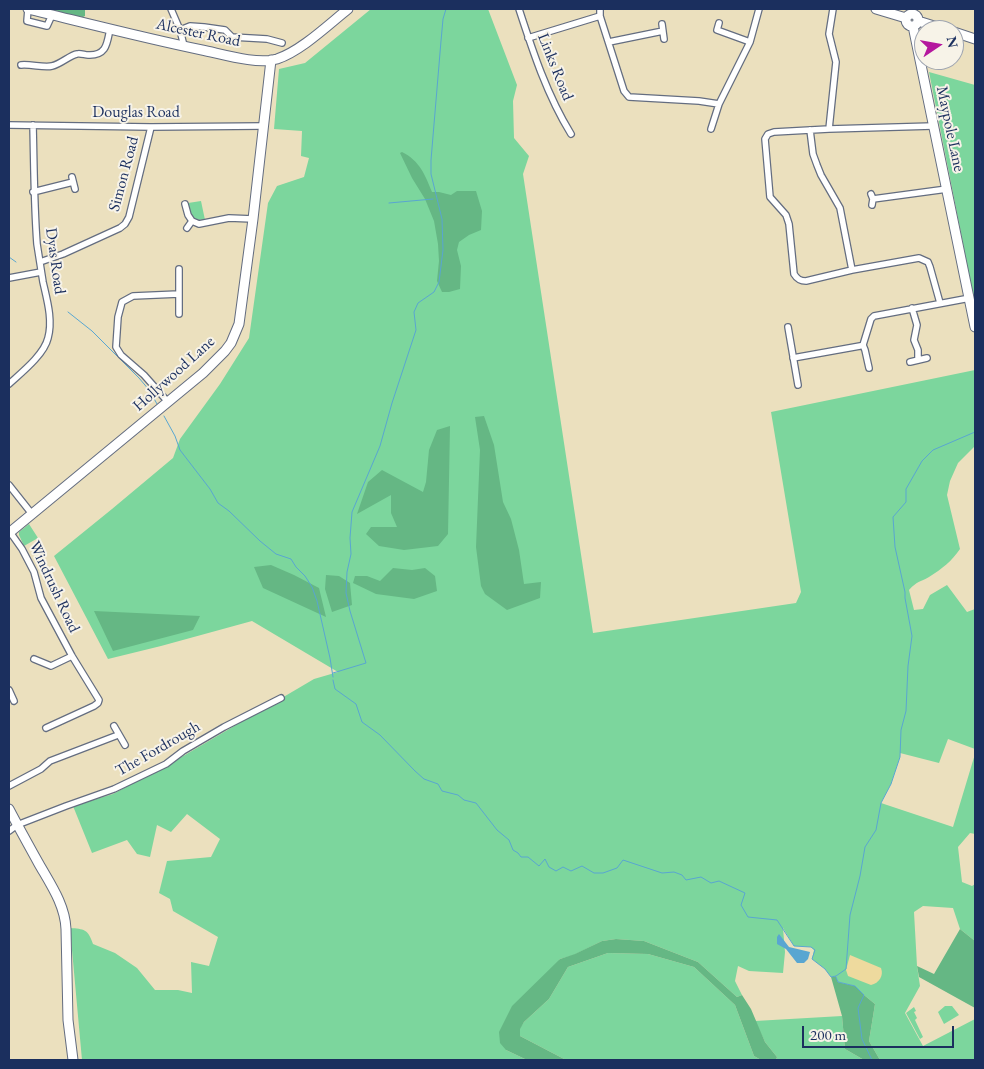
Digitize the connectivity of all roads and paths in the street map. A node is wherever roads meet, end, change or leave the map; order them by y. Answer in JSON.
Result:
{"nodes":[{"id":1,"x":28,"y":9,"type":"edge"},
{"id":2,"x":171,"y":9,"type":"edge"},
{"id":3,"x":348,"y":9,"type":"edge"},
{"id":4,"x":519,"y":9,"type":"edge"},
{"id":5,"x":600,"y":9,"type":"edge"},
{"id":6,"x":759,"y":9,"type":"edge"},
{"id":7,"x":833,"y":9,"type":"edge"},
{"id":8,"x":876,"y":9,"type":"edge"},
{"id":9,"x":907,"y":12,"type":"edge"},
{"id":10,"x":600,"y":16,"type":"junction"},
{"id":11,"x":719,"y":22,"type":"dead end"},
{"id":12,"x":914,"y":23,"type":"edge"},
{"id":13,"x":662,"y":24,"type":"dead end"},
{"id":14,"x":110,"y":29,"type":"junction"},
{"id":15,"x":180,"y":30,"type":"junction"},
{"id":16,"x":663,"y":31,"type":"junction"},
{"id":17,"x":528,"y":38,"type":"junction"},
{"id":18,"x":664,"y":39,"type":"dead end"},
{"id":19,"x":609,"y":42,"type":"junction"},
{"id":20,"x":750,"y":42,"type":"junction"},
{"id":21,"x":277,"y":44,"type":"dead end"},
{"id":22,"x":184,"y":46,"type":"junction"},
{"id":23,"x":271,"y":60,"type":"junction"},
{"id":24,"x":21,"y":65,"type":"dead end"},
{"id":25,"x":923,"y":70,"type":"edge"},
{"id":26,"x":719,"y":104,"type":"junction"},
{"id":27,"x":9,"y":125,"type":"edge"},
{"id":28,"x":33,"y":126,"type":"junction"},
{"id":29,"x":263,"y":126,"type":"junction"},
{"id":30,"x":933,"y":126,"type":"junction"},
{"id":31,"x":151,"y":127,"type":"junction"},
{"id":32,"x":711,"y":129,"type":"dead end"},
{"id":33,"x":829,"y":129,"type":"junction"},
{"id":34,"x":810,"y":130,"type":"junction"},
{"id":35,"x":571,"y":134,"type":"dead end"},
{"id":36,"x":75,"y":189,"type":"dead end"},
{"id":37,"x":947,"y":189,"type":"junction"},
{"id":38,"x":34,"y":192,"type":"junction"},
{"id":39,"x":872,"y":199,"type":"dead end"},
{"id":40,"x":185,"y":204,"type":"dead end"},
{"id":41,"x":253,"y":219,"type":"junction"},
{"id":42,"x":192,"y":221,"type":"junction"},
{"id":43,"x":187,"y":228,"type":"dead end"},
{"id":44,"x":40,"y":262,"type":"junction"},
{"id":45,"x":180,"y":269,"type":"dead end"},
{"id":46,"x":852,"y":270,"type":"junction"},
{"id":47,"x":41,"y":272,"type":"junction"},
{"id":48,"x":9,"y":278,"type":"edge"},
{"id":49,"x":179,"y":294,"type":"junction"},
{"id":50,"x":970,"y":298,"type":"junction"},
{"id":51,"x":940,"y":303,"type":"junction"},
{"id":52,"x":912,"y":308,"type":"junction"},
{"id":53,"x":179,"y":314,"type":"dead end"},
{"id":54,"x":788,"y":327,"type":"dead end"},
{"id":55,"x":975,"y":327,"type":"edge"},
{"id":56,"x":863,"y":344,"type":"junction"},
{"id":57,"x":794,"y":358,"type":"junction"},
{"id":58,"x":927,"y":358,"type":"dead end"},
{"id":59,"x":918,"y":360,"type":"junction"},
{"id":60,"x":910,"y":362,"type":"dead end"},
{"id":61,"x":868,"y":368,"type":"dead end"},
{"id":62,"x":9,"y":384,"type":"edge"},
{"id":63,"x":798,"y":385,"type":"dead end"},
{"id":64,"x":168,"y":402,"type":"junction"},
{"id":65,"x":9,"y":485,"type":"edge"},
{"id":66,"x":32,"y":514,"type":"junction"},
{"id":67,"x":10,"y":532,"type":"edge"},
{"id":68,"x":72,"y":656,"type":"junction"},
{"id":69,"x":34,"y":659,"type":"dead end"},
{"id":70,"x":9,"y":690,"type":"edge"},
{"id":71,"x":281,"y":698,"type":"dead end"},
{"id":72,"x":14,"y":701,"type":"dead end"},
{"id":73,"x":114,"y":726,"type":"dead end"},
{"id":74,"x":50,"y":728,"type":"dead end"},
{"id":75,"x":118,"y":735,"type":"junction"},
{"id":76,"x":124,"y":745,"type":"dead end"},
{"id":77,"x":9,"y":786,"type":"edge"},
{"id":78,"x":9,"y":809,"type":"edge"},
{"id":79,"x":18,"y":825,"type":"junction"},
{"id":80,"x":9,"y":831,"type":"edge"},
{"id":81,"x":73,"y":1060,"type":"edge"}],
"edges":[{"from":1,"to":14,"type":"street","name":"Alcester Road"},
{"from":2,"to":15,"type":"street"},
{"from":3,"to":23,"type":"street","name":"Alcester Road"},
{"from":4,"to":17,"type":"street","name":"Links Road"},
{"from":5,"to":10,"type":"street"},
{"from":6,"to":20,"type":"street"},
{"from":7,"to":33,"type":"street"},
{"from":8,"to":9,"type":"street"},
{"from":9,"to":12,"type":"street"},
{"from":10,"to":17,"type":"street"},
{"from":10,"to":19,"type":"street"},
{"from":11,"to":20,"type":"street"},
{"from":13,"to":16,"type":"street"},
{"from":14,"to":22,"type":"street","name":"Alcester Road"},
{"from":14,"to":24,"type":"street"},
{"from":15,"to":21,"type":"street"},
{"from":15,"to":22,"type":"street"},
{"from":16,"to":18,"type":"street"},
{"from":16,"to":19,"type":"street"},
{"from":17,"to":35,"type":"street","name":"Links Road"},
{"from":19,"to":26,"type":"street"},
{"from":20,"to":26,"type":"street"},
{"from":22,"to":23,"type":"street","name":"Alcester Road"},
{"from":23,"to":29,"type":"street","name":"Hollywood Lane"},
{"from":25,"to":30,"type":"street","name":"Maypole Lane"},
{"from":26,"to":32,"type":"street"},
{"from":27,"to":28,"type":"street","name":"Douglas Road"},
{"from":28,"to":31,"type":"street","name":"Douglas Road"},
{"from":28,"to":38,"type":"street","name":"Dyas Road"},
{"from":29,"to":31,"type":"street","name":"Douglas Road"},
{"from":29,"to":41,"type":"street","name":"Hollywood Lane"},
{"from":30,"to":33,"type":"street"},
{"from":30,"to":37,"type":"street","name":"Maypole Lane"},
{"from":31,"to":44,"type":"street","name":"Simon Road"},
{"from":33,"to":34,"type":"street"},
{"from":34,"to":46,"type":"street"},
{"from":34,"to":46,"type":"street"},
{"from":36,"to":38,"type":"street"},
{"from":37,"to":39,"type":"street"},
{"from":37,"to":50,"type":"street","name":"Maypole Lane"},
{"from":38,"to":44,"type":"street","name":"Dyas Road"},
{"from":40,"to":42,"type":"street"},
{"from":41,"to":42,"type":"street"},
{"from":41,"to":64,"type":"street","name":"Hollywood Lane"},
{"from":42,"to":43,"type":"street"},
{"from":44,"to":47,"type":"street","name":"Dyas Road"},
{"from":45,"to":49,"type":"street"},
{"from":46,"to":51,"type":"street"},
{"from":47,"to":48,"type":"street"},
{"from":47,"to":62,"type":"street","name":"Dyas Road"},
{"from":49,"to":53,"type":"street"},
{"from":49,"to":64,"type":"street"},
{"from":50,"to":51,"type":"street"},
{"from":50,"to":55,"type":"street","name":"Maypole Lane"},
{"from":51,"to":52,"type":"street"},
{"from":52,"to":56,"type":"street"},
{"from":52,"to":59,"type":"street"},
{"from":54,"to":57,"type":"street"},
{"from":56,"to":57,"type":"street"},
{"from":56,"to":61,"type":"street"},
{"from":57,"to":63,"type":"street"},
{"from":58,"to":59,"type":"street"},
{"from":59,"to":60,"type":"street"},
{"from":64,"to":66,"type":"street","name":"Hollywood Lane"},
{"from":65,"to":66,"type":"street"},
{"from":66,"to":67,"type":"street","name":"Hollywood Lane"},
{"from":67,"to":68,"type":"street","name":"Windrush Road"},
{"from":68,"to":69,"type":"street","name":"Windrush Road"},
{"from":68,"to":74,"type":"street","name":"Windrush Road"},
{"from":70,"to":72,"type":"street"},
{"from":71,"to":79,"type":"street","name":"The Fordrough"},
{"from":73,"to":75,"type":"street"},
{"from":75,"to":76,"type":"street"},
{"from":75,"to":77,"type":"street"},
{"from":78,"to":79,"type":"street"},
{"from":79,"to":80,"type":"street","name":"The Fordrough"},
{"from":79,"to":81,"type":"street"}]}
